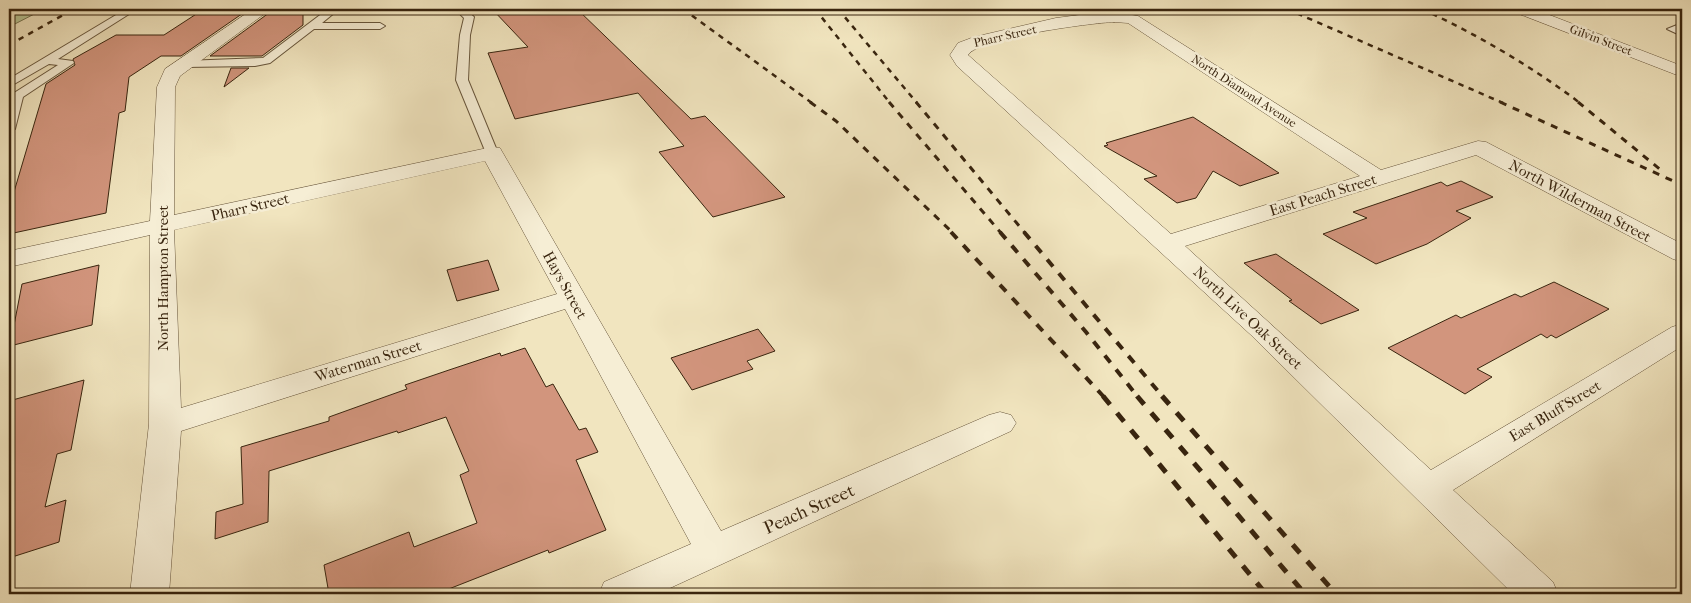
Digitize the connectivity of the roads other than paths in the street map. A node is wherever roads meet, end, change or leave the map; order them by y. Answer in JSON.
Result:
{"nodes":[{"id":1,"x":132,"y":9,"type":"edge"},
{"id":2,"x":263,"y":9,"type":"edge"},
{"id":3,"x":334,"y":9,"type":"edge"},
{"id":4,"x":460,"y":9,"type":"edge"},
{"id":5,"x":1520,"y":9,"type":"edge"},
{"id":6,"x":1105,"y":16,"type":"joint"},
{"id":7,"x":312,"y":26,"type":"junction"},
{"id":8,"x":380,"y":26,"type":"dead end"},
{"id":9,"x":1682,"y":26,"type":"edge"},
{"id":10,"x":1682,"y":33,"type":"edge"},
{"id":11,"x":964,"y":47,"type":"joint"},
{"id":12,"x":47,"y":61,"type":"junction"},
{"id":13,"x":184,"y":64,"type":"junction"},
{"id":14,"x":1682,"y":72,"type":"edge"},
{"id":15,"x":9,"y":84,"type":"edge"},
{"id":16,"x":9,"y":129,"type":"edge"},
{"id":17,"x":1478,"y":148,"type":"joint"},
{"id":18,"x":492,"y":153,"type":"junction"},
{"id":19,"x":1378,"y":178,"type":"junction"},
{"id":20,"x":162,"y":226,"type":"junction"},
{"id":21,"x":1167,"y":243,"type":"junction"},
{"id":22,"x":1682,"y":254,"type":"edge"},
{"id":23,"x":9,"y":259,"type":"edge"},
{"id":24,"x":572,"y":298,"type":"junction"},
{"id":25,"x":1682,"y":333,"type":"edge"},
{"id":26,"x":1000,"y":423,"type":"dead end"},
{"id":27,"x":165,"y":424,"type":"junction"},
{"id":28,"x":1428,"y":488,"type":"junction"},
{"id":29,"x":714,"y":552,"type":"junction"},
{"id":30,"x":149,"y":594,"type":"edge"},
{"id":31,"x":618,"y":594,"type":"edge"},
{"id":32,"x":1539,"y":594,"type":"edge"}],
"edges":[{"from":1,"to":12,"type":"lane"},
{"from":2,"to":13,"type":"street","name":"North Hampton Street"},
{"from":3,"to":7,"type":"lane"},
{"from":4,"to":18,"type":"lane","name":"Hays Street"},
{"from":5,"to":14,"type":"street","name":"Gilvin Street"},
{"from":6,"to":11,"type":"street","name":"Pharr Street"},
{"from":6,"to":19,"type":"street","name":"North Diamond Avenue"},
{"from":7,"to":8,"type":"lane"},
{"from":7,"to":13,"type":"lane"},
{"from":9,"to":10,"type":"lane"},
{"from":11,"to":21,"type":"street","name":"North Live Oak Street"},
{"from":12,"to":15,"type":"lane"},
{"from":12,"to":16,"type":"lane"},
{"from":13,"to":20,"type":"street","name":"North Hampton Street"},
{"from":17,"to":19,"type":"street","name":"East Peach Street"},
{"from":17,"to":22,"type":"street","name":"North Wilderman Street"},
{"from":18,"to":20,"type":"street","name":"Pharr Street"},
{"from":18,"to":24,"type":"street","name":"Hays Street"},
{"from":19,"to":21,"type":"street","name":"East Peach Street"},
{"from":20,"to":23,"type":"street","name":"Pharr Street"},
{"from":20,"to":27,"type":"street","name":"North Hampton Street"},
{"from":21,"to":28,"type":"street","name":"North Live Oak Street"},
{"from":24,"to":27,"type":"street","name":"Waterman Street"},
{"from":24,"to":29,"type":"street","name":"Hays Street"},
{"from":25,"to":28,"type":"street","name":"East Bluff Street"},
{"from":26,"to":29,"type":"street","name":"Peach Street"},
{"from":27,"to":30,"type":"street","name":"North Hampton Street"},
{"from":28,"to":32,"type":"street","name":"North Live Oak Street"},
{"from":29,"to":31,"type":"street","name":"Peach Street"}]}
